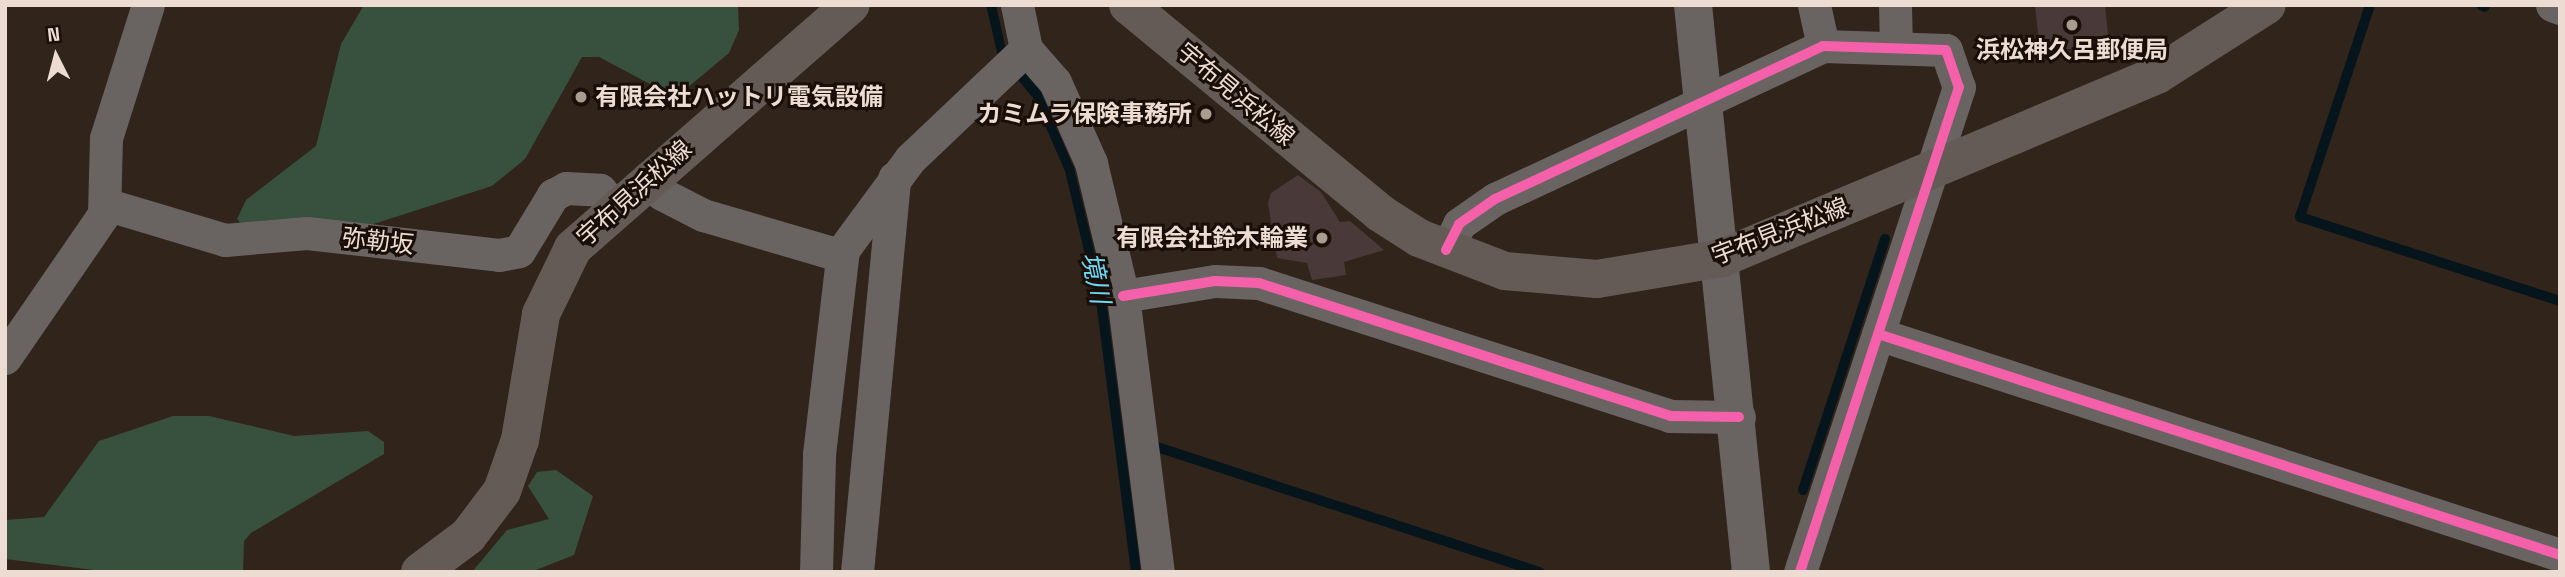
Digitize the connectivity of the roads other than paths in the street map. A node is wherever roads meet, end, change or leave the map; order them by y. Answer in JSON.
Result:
{"nodes":[{"id":1,"x":148,"y":5,"type":"edge"},
{"id":2,"x":850,"y":5,"type":"edge"},
{"id":3,"x":1017,"y":5,"type":"edge"},
{"id":4,"x":1128,"y":5,"type":"edge"},
{"id":5,"x":1693,"y":5,"type":"edge"},
{"id":6,"x":1814,"y":5,"type":"edge"},
{"id":7,"x":1895,"y":5,"type":"edge"},
{"id":8,"x":2267,"y":5,"type":"edge"},
{"id":9,"x":2552,"y":5,"type":"edge"},
{"id":10,"x":2560,"y":8,"type":"edge"},
{"id":11,"x":1824,"y":46,"type":"junction"},
{"id":12,"x":1896,"y":48,"type":"junction"},
{"id":13,"x":1014,"y":57,"type":"junction"},
{"id":14,"x":1704,"y":99,"type":"junction"},
{"id":15,"x":1932,"y":170,"type":"junction"},
{"id":16,"x":648,"y":178,"type":"junction"},
{"id":17,"x":894,"y":178,"type":"junction"},
{"id":18,"x":105,"y":204,"type":"junction"},
{"id":19,"x":614,"y":206,"type":"junction"},
{"id":20,"x":1446,"y":250,"type":"junction"},
{"id":21,"x":842,"y":256,"type":"junction"},
{"id":22,"x":1722,"y":258,"type":"junction"},
{"id":23,"x":1123,"y":296,"type":"junction"},
{"id":24,"x":1878,"y":334,"type":"junction"},
{"id":25,"x":5,"y":358,"type":"edge"},
{"id":26,"x":1739,"y":417,"type":"junction"},
{"id":27,"x":2560,"y":555,"type":"edge"},
{"id":28,"x":420,"y":572,"type":"edge"},
{"id":29,"x":816,"y":572,"type":"edge"},
{"id":30,"x":857,"y":572,"type":"edge"},
{"id":31,"x":1158,"y":572,"type":"edge"},
{"id":32,"x":1751,"y":572,"type":"edge"},
{"id":33,"x":1800,"y":572,"type":"edge"}],
"edges":[{"from":1,"to":18,"type":"street"},
{"from":2,"to":16,"type":"main road","name":"宇布見浜松線"},
{"from":3,"to":13,"type":"street"},
{"from":4,"to":20,"type":"main road","name":"宇布見浜松線"},
{"from":5,"to":14,"type":"street"},
{"from":6,"to":11,"type":"street"},
{"from":7,"to":12,"type":"street"},
{"from":8,"to":15,"type":"main road","name":"宇布見浜松線"},
{"from":9,"to":10,"type":"street"},
{"from":11,"to":12,"type":"street"},
{"from":11,"to":14,"type":"street"},
{"from":12,"to":15,"type":"street"},
{"from":13,"to":17,"type":"street"},
{"from":13,"to":23,"type":"street"},
{"from":14,"to":20,"type":"street"},
{"from":14,"to":22,"type":"street"},
{"from":15,"to":22,"type":"main road","name":"宇布見浜松線"},
{"from":15,"to":24,"type":"street"},
{"from":16,"to":19,"type":"main road","name":"宇布見浜松線"},
{"from":16,"to":21,"type":"street"},
{"from":17,"to":21,"type":"street"},
{"from":17,"to":30,"type":"street"},
{"from":18,"to":19,"type":"street","name":"弥勒坂"},
{"from":18,"to":25,"type":"street"},
{"from":19,"to":28,"type":"main road","name":"宇布見浜松線"},
{"from":20,"to":22,"type":"main road","name":"宇布見浜松線"},
{"from":21,"to":29,"type":"street"},
{"from":22,"to":26,"type":"street"},
{"from":23,"to":26,"type":"street"},
{"from":23,"to":31,"type":"street"},
{"from":24,"to":27,"type":"street"},
{"from":24,"to":33,"type":"street"},
{"from":26,"to":32,"type":"street"}]}
